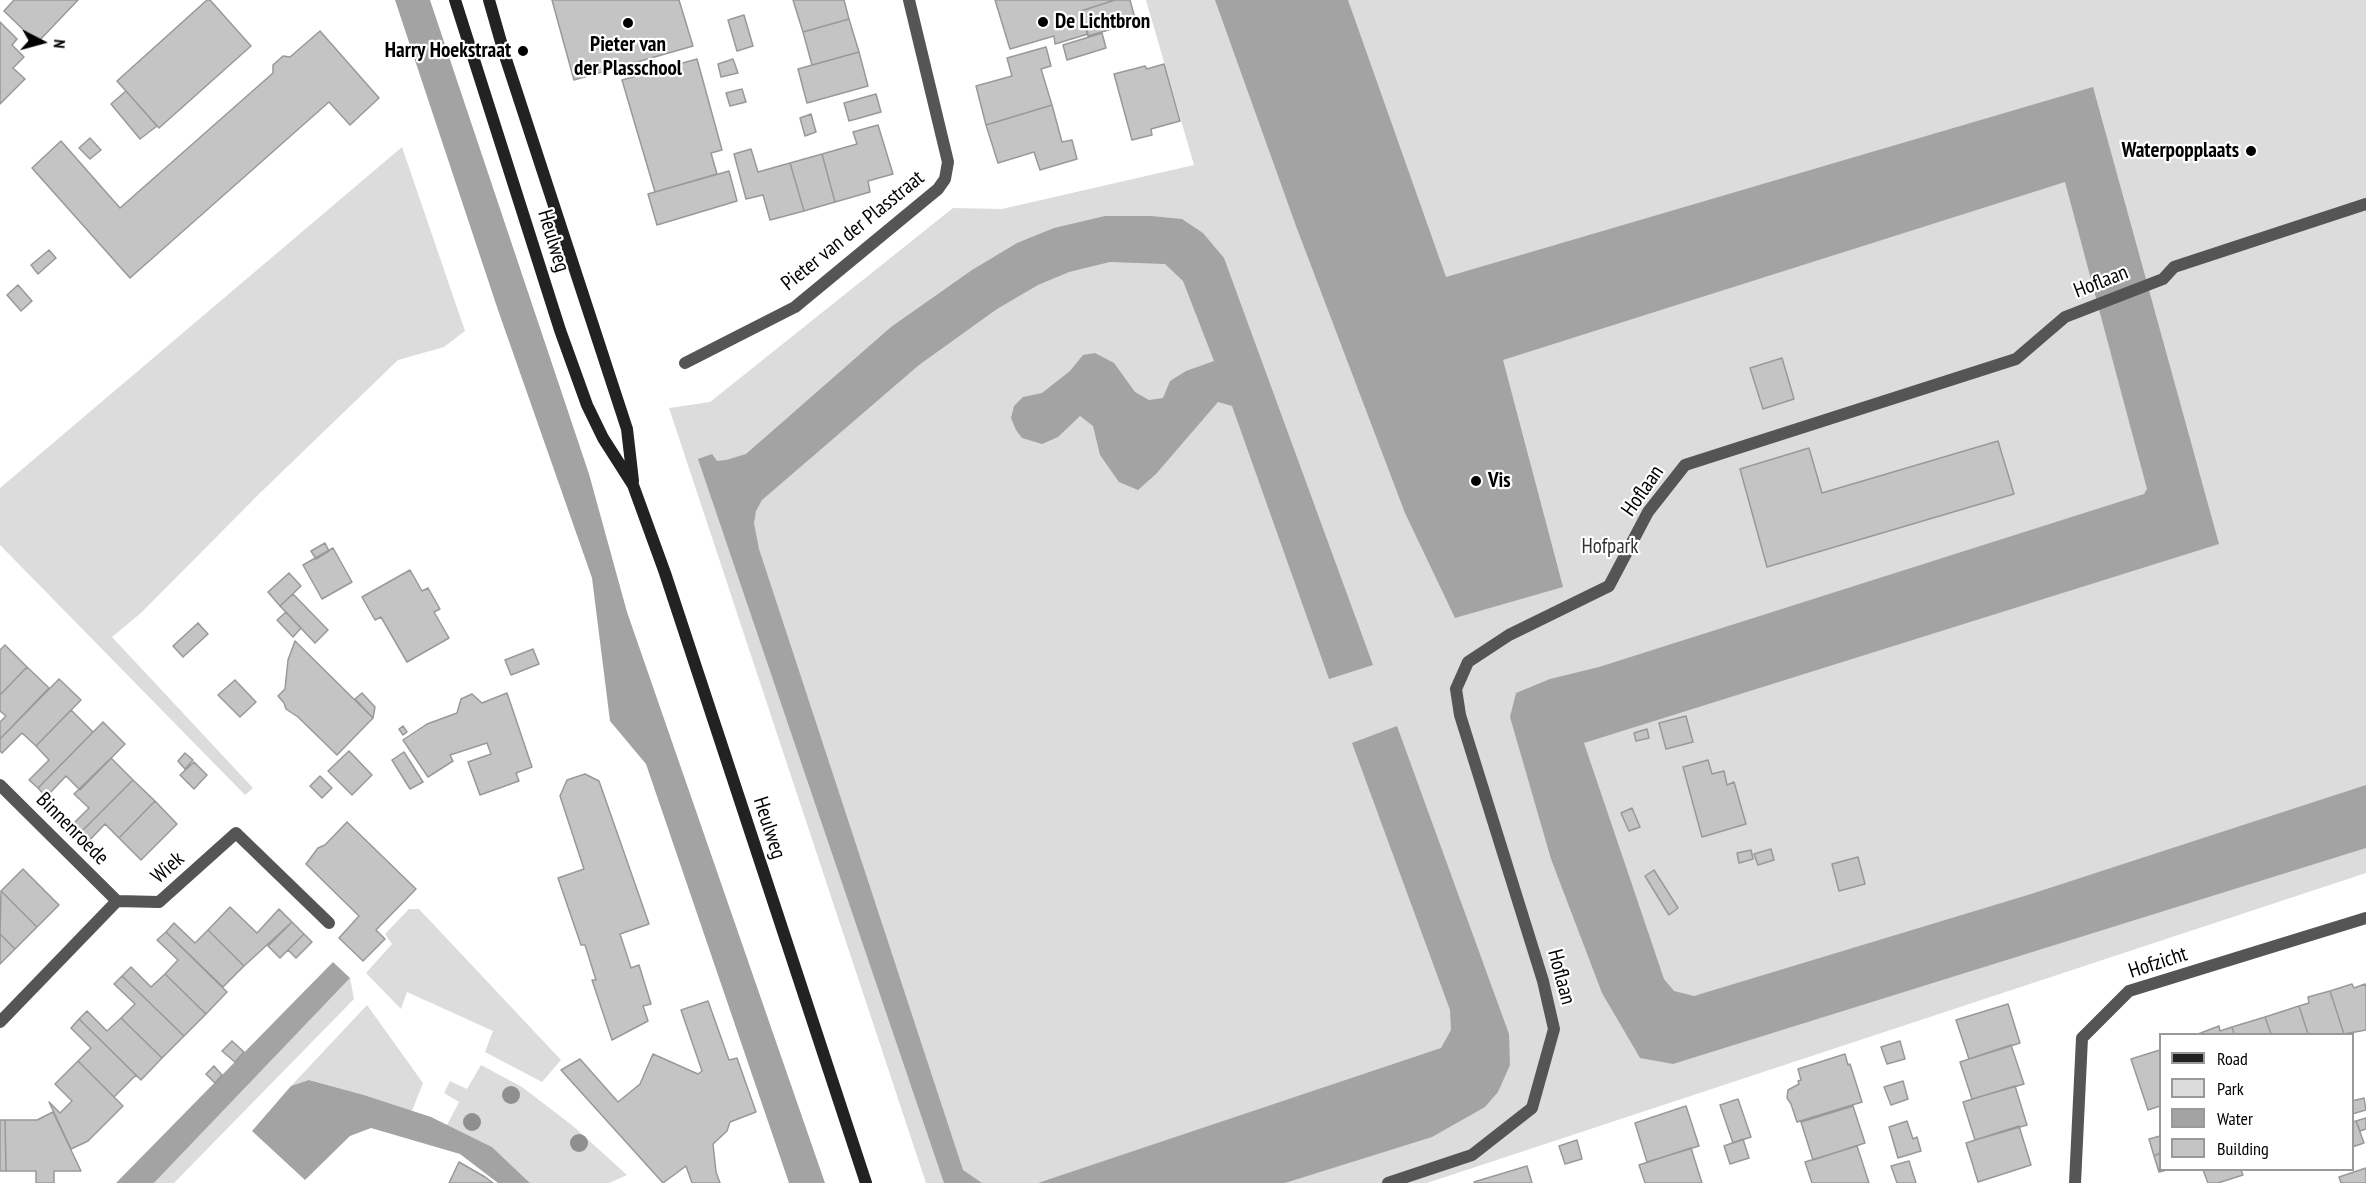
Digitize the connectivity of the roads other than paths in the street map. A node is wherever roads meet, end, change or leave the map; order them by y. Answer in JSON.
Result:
{"nodes":[{"id":1,"x":455,"y":0,"type":"edge"},
{"id":2,"x":489,"y":0,"type":"edge"},
{"id":3,"x":909,"y":0,"type":"edge"},
{"id":4,"x":2366,"y":204,"type":"edge"},
{"id":5,"x":685,"y":363,"type":"dead end"},
{"id":6,"x":633,"y":485,"type":"junction"},
{"id":7,"x":0,"y":785,"type":"edge"},
{"id":8,"x":117,"y":901,"type":"junction"},
{"id":9,"x":2366,"y":918,"type":"edge"},
{"id":10,"x":329,"y":923,"type":"dead end"},
{"id":11,"x":0,"y":1022,"type":"edge"},
{"id":12,"x":866,"y":1183,"type":"edge"},
{"id":13,"x":1388,"y":1183,"type":"edge"},
{"id":14,"x":2075,"y":1183,"type":"edge"}],
"edges":[{"from":1,"to":6,"type":"main road","name":"Heulweg"},
{"from":2,"to":6,"type":"main road","name":"Heulweg"},
{"from":3,"to":5,"type":"street","name":"Pieter van der Plasstraat"},
{"from":4,"to":13,"type":"street","name":"Hoflaan"},
{"from":6,"to":12,"type":"main road","name":"Heulweg"},
{"from":7,"to":8,"type":"street","name":"Binnenroede"},
{"from":8,"to":10,"type":"street","name":"Wiek"},
{"from":8,"to":11,"type":"street"},
{"from":9,"to":14,"type":"street","name":"Hofzicht"}]}
